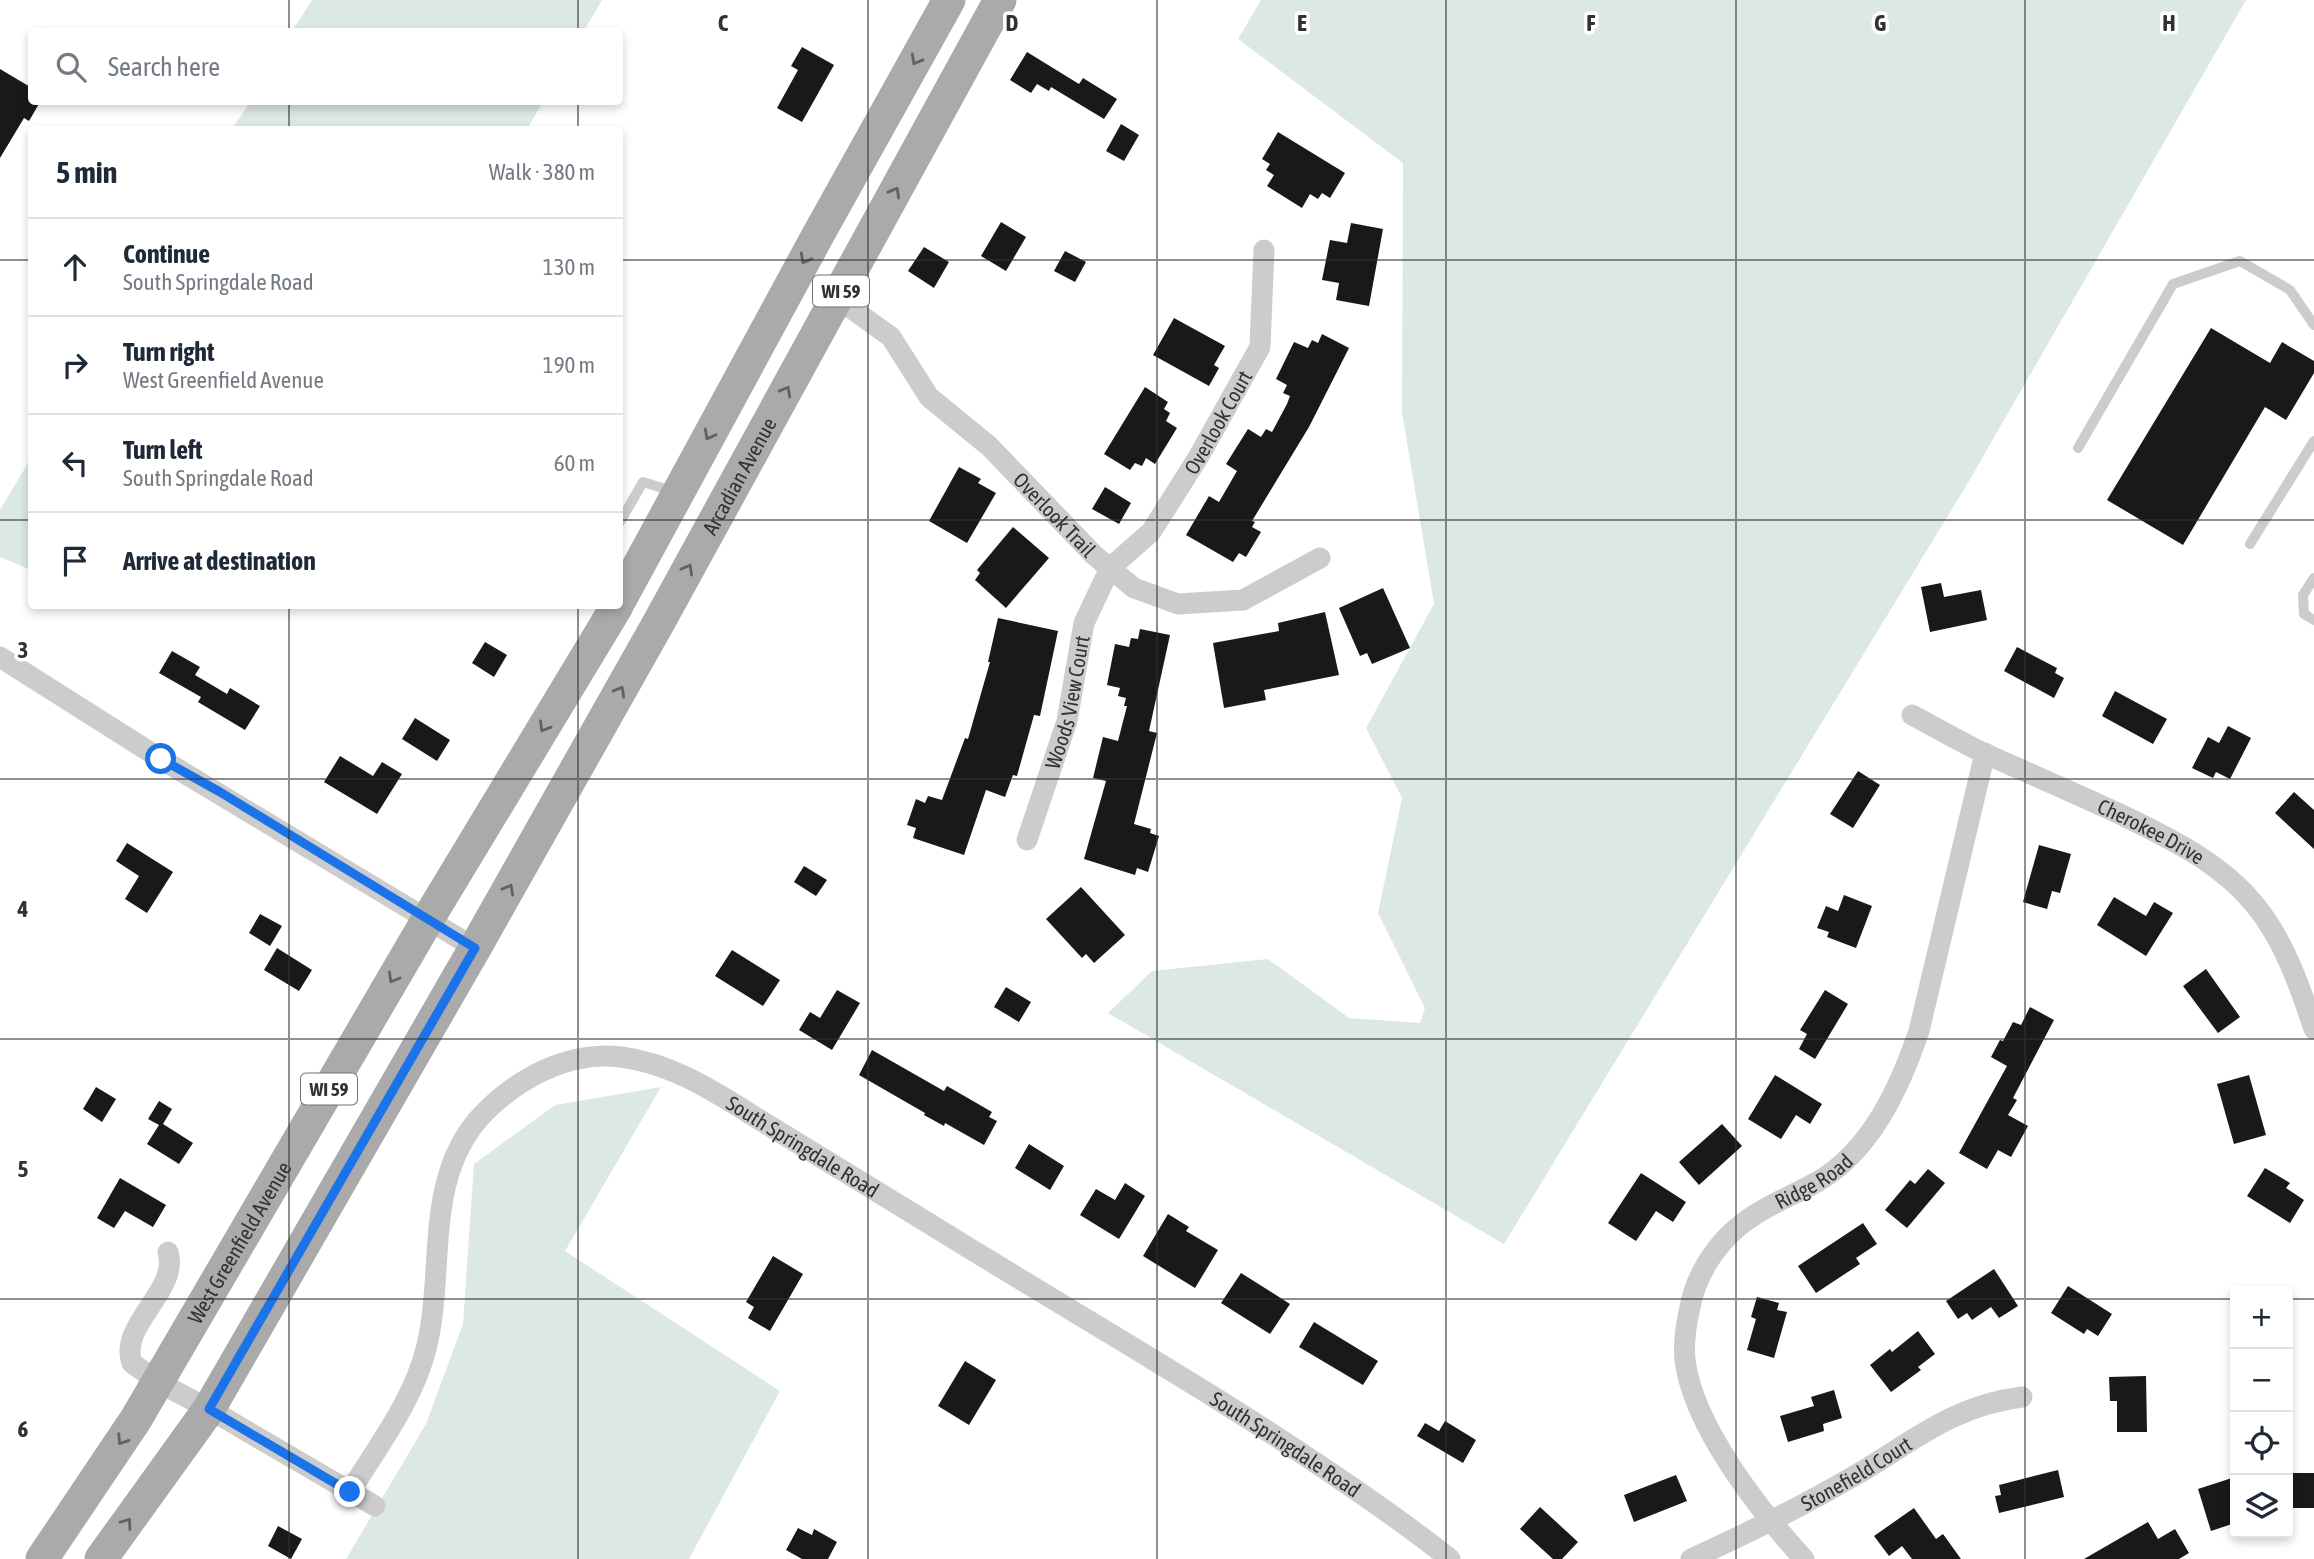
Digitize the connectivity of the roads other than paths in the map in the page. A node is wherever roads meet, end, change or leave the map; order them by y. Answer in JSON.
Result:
{"nodes":[{"id":1,"x":949,"y":0,"type":"edge"},
{"id":2,"x":1000,"y":0,"type":"edge"},
{"id":3,"x":1264,"y":250,"type":"dead end"},
{"id":4,"x":837,"y":298,"type":"junction"},
{"id":5,"x":2314,"y":325,"type":"edge"},
{"id":6,"x":2314,"y":441,"type":"edge"},
{"id":7,"x":2078,"y":448,"type":"dead end"},
{"id":8,"x":678,"y":493,"type":"junction"},
{"id":9,"x":718,"y":515,"type":"junction"},
{"id":10,"x":623,"y":518,"type":"edge"},
{"id":11,"x":2250,"y":544,"type":"dead end"},
{"id":12,"x":1321,"y":558,"type":"dead end"},
{"id":13,"x":1110,"y":568,"type":"junction"},
{"id":14,"x":2314,"y":578,"type":"edge"},
{"id":15,"x":626,"y":583,"type":"edge"},
{"id":16,"x":615,"y":609,"type":"edge"},
{"id":17,"x":2314,"y":620,"type":"edge"},
{"id":18,"x":0,"y":657,"type":"edge"},
{"id":19,"x":1912,"y":715,"type":"dead end"},
{"id":20,"x":1985,"y":753,"type":"junction"},
{"id":21,"x":1027,"y":840,"type":"dead end"},
{"id":22,"x":428,"y":919,"type":"junction"},
{"id":23,"x":475,"y":948,"type":"junction"},
{"id":24,"x":2314,"y":1030,"type":"edge"},
{"id":25,"x":167,"y":1252,"type":"dead end"},
{"id":26,"x":158,"y":1382,"type":"junction"},
{"id":27,"x":2022,"y":1397,"type":"dead end"},
{"id":28,"x":209,"y":1409,"type":"junction"},
{"id":29,"x":350,"y":1492,"type":"junction"},
{"id":30,"x":375,"y":1506,"type":"dead end"},
{"id":31,"x":1771,"y":1521,"type":"junction"},
{"id":32,"x":42,"y":1559,"type":"edge"},
{"id":33,"x":101,"y":1559,"type":"edge"},
{"id":34,"x":1450,"y":1559,"type":"edge"},
{"id":35,"x":1691,"y":1559,"type":"edge"},
{"id":36,"x":1804,"y":1559,"type":"edge"}],
"edges":[{"from":1,"to":8,"type":"main road","number":"WI 59","one_way":true},
{"from":4,"to":2,"type":"main road","name":"Arcadian Avenue","number":"WI 59","one_way":true},
{"from":3,"to":13,"type":"street","name":"Overlook Court"},
{"from":9,"to":4,"type":"main road","name":"Arcadian Avenue","number":"WI 59","one_way":true},
{"from":4,"to":13,"type":"street","name":"Overlook Trail"},
{"from":5,"to":7,"type":"lane"},
{"from":6,"to":11,"type":"lane"},
{"from":8,"to":9,"type":"main road"},
{"from":8,"to":10,"type":"lane"},
{"from":8,"to":15,"type":"main road","number":"WI 59"},
{"from":23,"to":9,"type":"main road","name":"Arcadian Avenue","number":"WI 59","one_way":true},
{"from":12,"to":13,"type":"street","name":"Overlook Trail"},
{"from":13,"to":21,"type":"street","name":"Woods View Court"},
{"from":14,"to":17,"type":"lane"},
{"from":16,"to":22,"type":"main road","number":"WI 59","one_way":true},
{"from":18,"to":22,"type":"street"},
{"from":19,"to":20,"type":"street","name":"Cherokee Drive"},
{"from":20,"to":24,"type":"street","name":"Cherokee Drive"},
{"from":20,"to":31,"type":"street","name":"Ridge Road"},
{"from":22,"to":23,"type":"street"},
{"from":22,"to":26,"type":"main road","name":"West Greenfield Avenue","number":"WI 59","one_way":true},
{"from":23,"to":28,"type":"main road","number":"WI 59"},
{"from":25,"to":26,"type":"street"},
{"from":26,"to":28,"type":"street"},
{"from":26,"to":32,"type":"main road","name":"West Greenfield Avenue","number":"WI 59","one_way":true},
{"from":27,"to":31,"type":"street","name":"Stonefield Court"},
{"from":28,"to":29,"type":"street"},
{"from":33,"to":28,"type":"main road","number":"WI 59","one_way":true},
{"from":29,"to":30,"type":"street"},
{"from":29,"to":34,"type":"street","name":"South Springdale Road"},
{"from":31,"to":35,"type":"street","name":"Stonefield Court"},
{"from":31,"to":36,"type":"street","name":"Ridge Road"}]}
